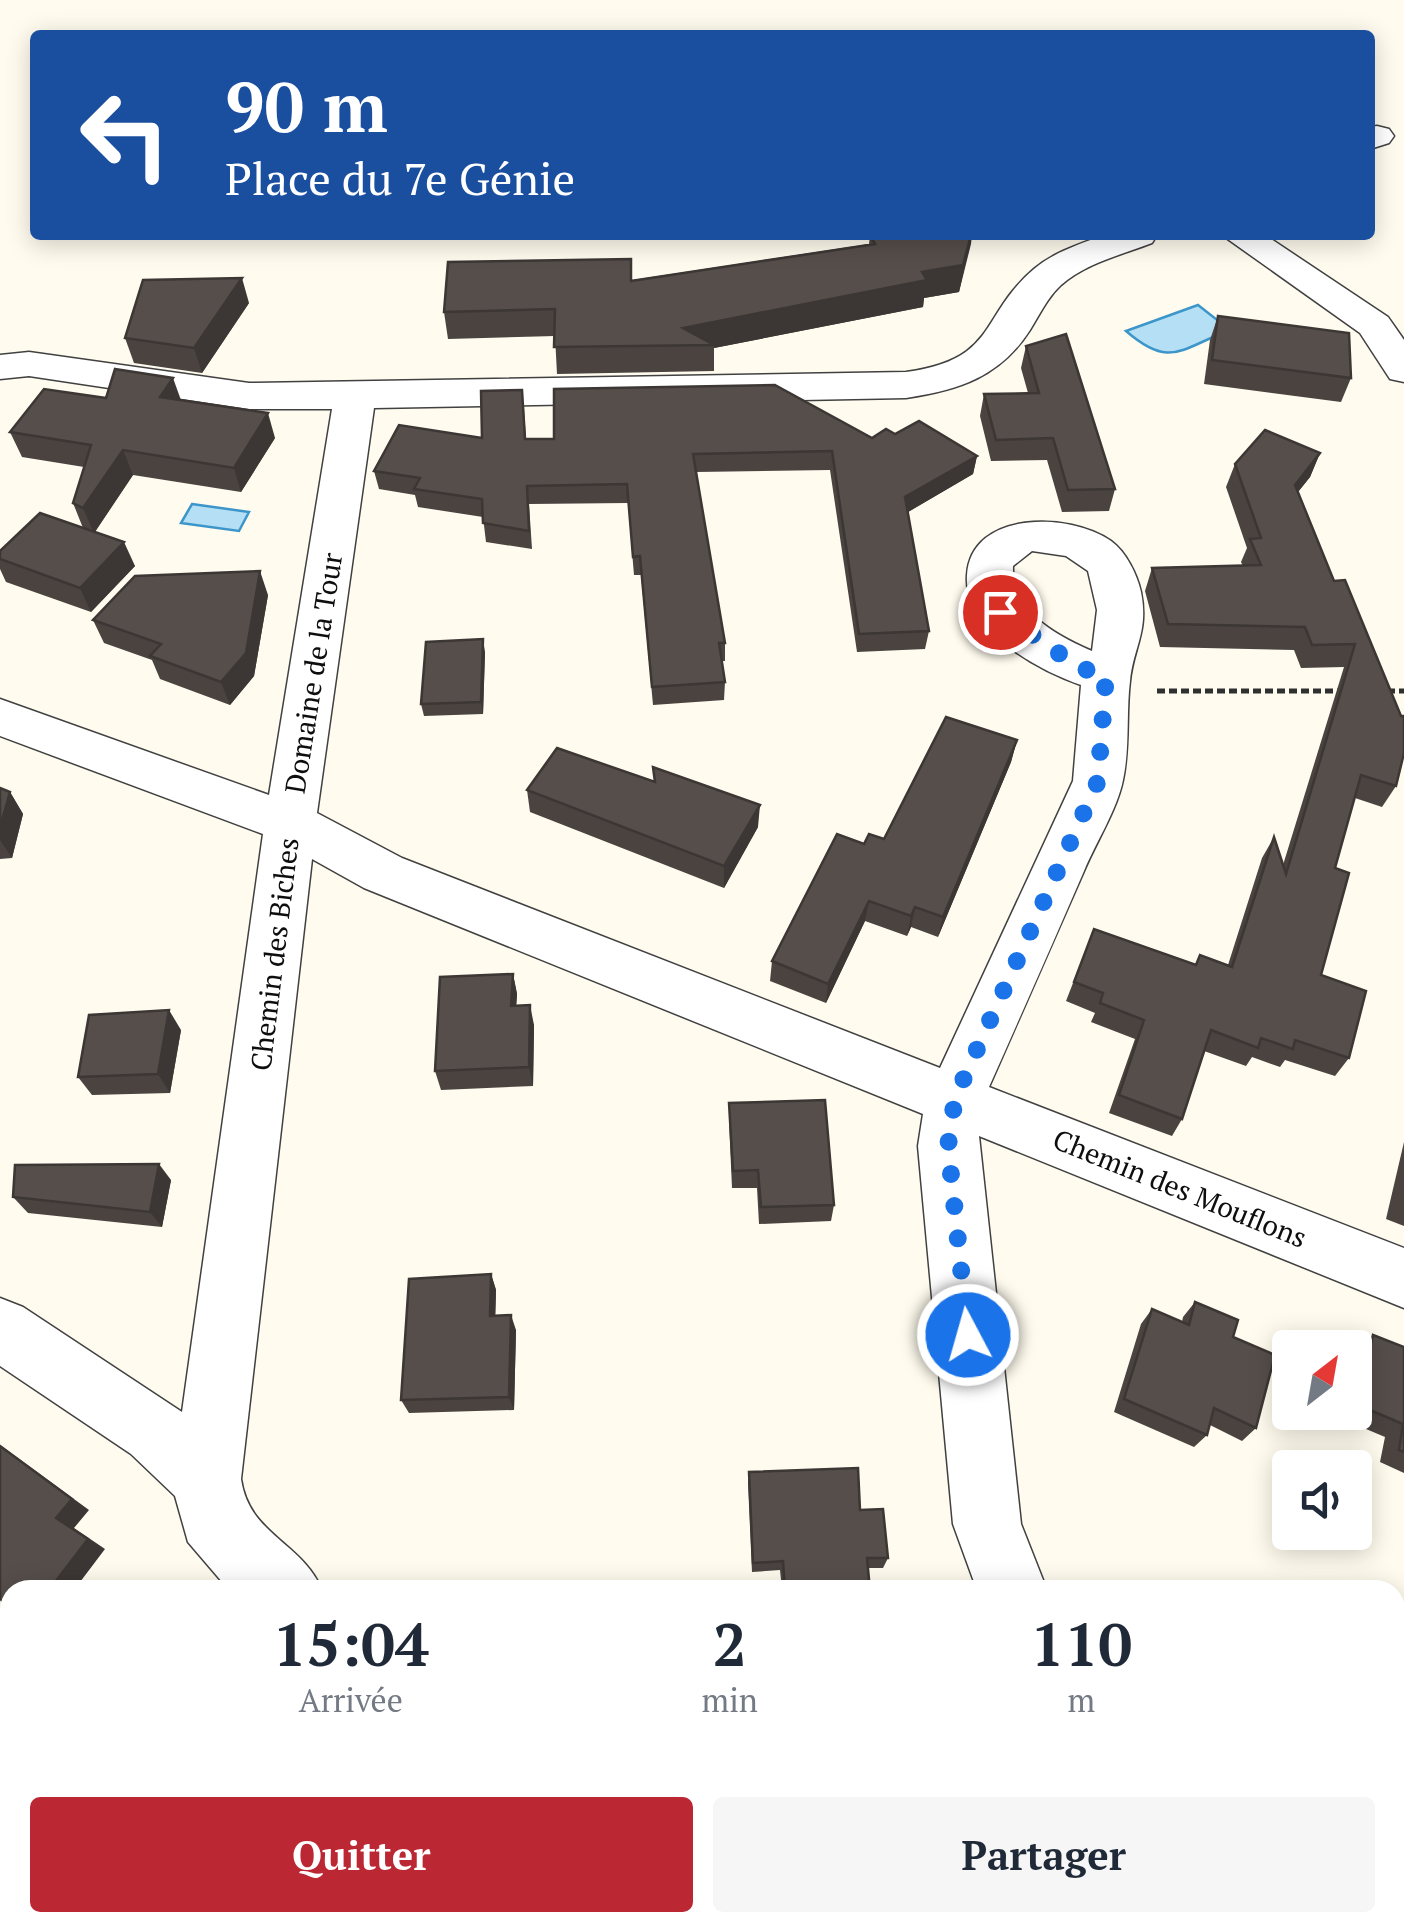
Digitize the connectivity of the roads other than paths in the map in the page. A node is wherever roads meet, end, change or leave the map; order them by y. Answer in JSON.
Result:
{"nodes":[{"id":1,"x":1127,"y":240,"type":"edge"},
{"id":2,"x":1247,"y":240,"type":"edge"},
{"id":3,"x":0,"y":368,"type":"edge"},
{"id":4,"x":1404,"y":370,"type":"edge"},
{"id":5,"x":356,"y":396,"type":"junction"},
{"id":6,"x":1106,"y":683,"type":"road end"},
{"id":7,"x":0,"y":717,"type":"edge"},
{"id":8,"x":290,"y":823,"type":"junction"},
{"id":9,"x":955,"y":1098,"type":"junction"},
{"id":10,"x":1404,"y":1278,"type":"edge"},
{"id":11,"x":0,"y":1329,"type":"edge"},
{"id":12,"x":207,"y":1479,"type":"junction"},
{"id":13,"x":274,"y":1580,"type":"edge"},
{"id":14,"x":1008,"y":1580,"type":"edge"}],
"edges":[{"from":1,"to":5,"type":"street"},
{"from":2,"to":4,"type":"street"},
{"from":3,"to":5,"type":"street"},
{"from":5,"to":8,"type":"street","name":"Domaine de la Tour"},
{"from":6,"to":9,"type":"street"},
{"from":7,"to":8,"type":"street","name":"Domaine de la Tour"},
{"from":8,"to":9,"type":"street","name":"Chemin des Biches"},
{"from":8,"to":12,"type":"street","name":"Chemin des Biches"},
{"from":9,"to":10,"type":"street","name":"Chemin des Mouflons"},
{"from":9,"to":14,"type":"street"},
{"from":11,"to":12,"type":"street"},
{"from":12,"to":13,"type":"street","name":"Chemin des Biches"}]}
